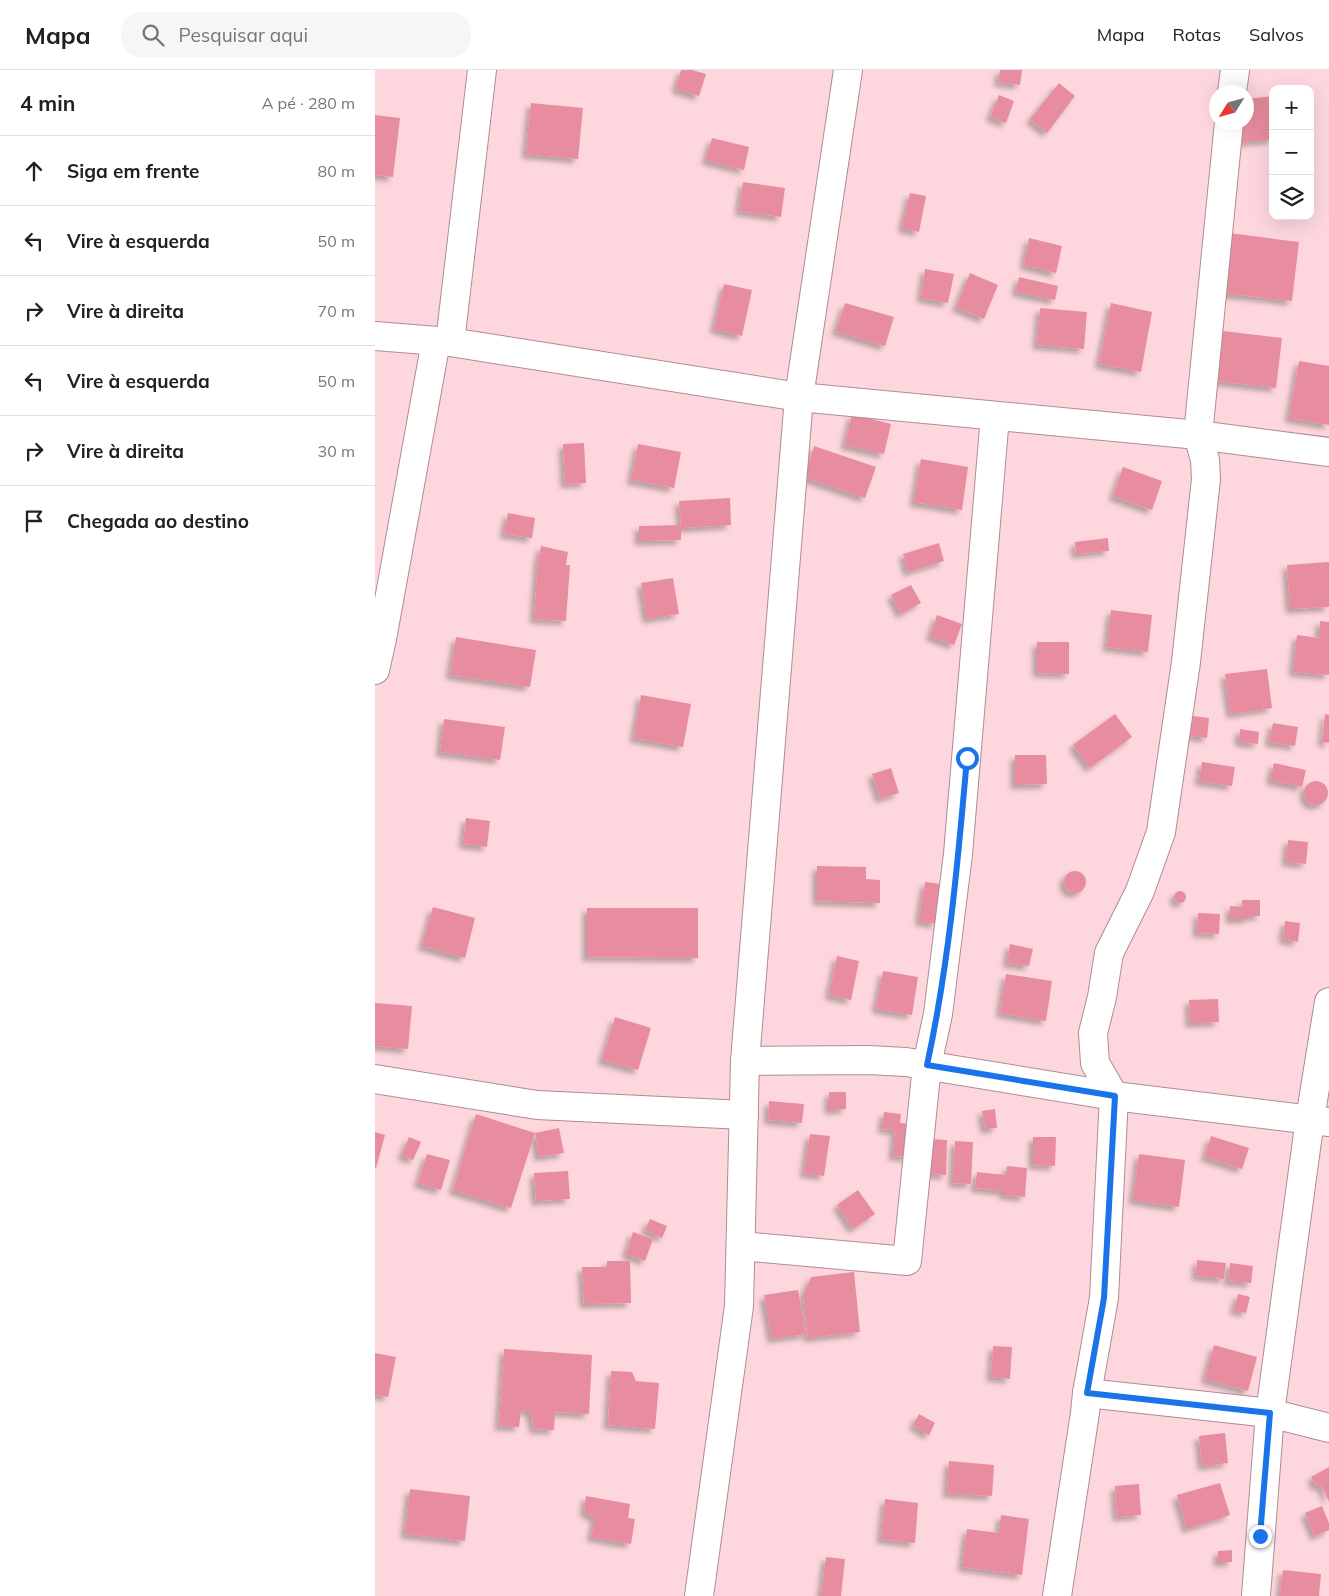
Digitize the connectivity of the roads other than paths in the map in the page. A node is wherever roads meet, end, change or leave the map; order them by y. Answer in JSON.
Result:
{"nodes":[{"id":1,"x":482,"y":70,"type":"edge"},
{"id":2,"x":848,"y":70,"type":"edge"},
{"id":3,"x":1235,"y":70,"type":"edge"},
{"id":4,"x":1233,"y":85,"type":"edge"},
{"id":5,"x":1228,"y":130,"type":"edge"},
{"id":6,"x":375,"y":336,"type":"edge"},
{"id":7,"x":443,"y":342,"type":"junction"},
{"id":8,"x":799,"y":397,"type":"junction"},
{"id":9,"x":995,"y":416,"type":"junction"},
{"id":10,"x":1198,"y":435,"type":"junction"},
{"id":11,"x":1329,"y":452,"type":"edge"},
{"id":12,"x":375,"y":670,"type":"edge"},
{"id":13,"x":1329,"y":1002,"type":"edge"},
{"id":14,"x":745,"y":1062,"type":"junction"},
{"id":15,"x":927,"y":1065,"type":"junction"},
{"id":16,"x":375,"y":1079,"type":"edge"},
{"id":17,"x":1115,"y":1096,"type":"junction"},
{"id":18,"x":744,"y":1115,"type":"junction"},
{"id":19,"x":1319,"y":1120,"type":"edge"},
{"id":20,"x":741,"y":1246,"type":"junction"},
{"id":21,"x":1087,"y":1393,"type":"junction"},
{"id":22,"x":1270,"y":1413,"type":"junction"},
{"id":23,"x":1329,"y":1428,"type":"edge"},
{"id":24,"x":699,"y":1596,"type":"edge"},
{"id":25,"x":1057,"y":1596,"type":"edge"},
{"id":26,"x":1256,"y":1596,"type":"edge"}],
"edges":[{"from":1,"to":7,"type":"street"},
{"from":2,"to":8,"type":"street"},
{"from":3,"to":4,"type":"street"},
{"from":5,"to":10,"type":"street"},
{"from":6,"to":7,"type":"street"},
{"from":7,"to":8,"type":"street"},
{"from":7,"to":12,"type":"street"},
{"from":8,"to":9,"type":"street"},
{"from":8,"to":14,"type":"street"},
{"from":9,"to":10,"type":"street"},
{"from":9,"to":15,"type":"street"},
{"from":10,"to":11,"type":"street"},
{"from":10,"to":17,"type":"street"},
{"from":13,"to":19,"type":"street"},
{"from":14,"to":15,"type":"street"},
{"from":14,"to":18,"type":"street"},
{"from":15,"to":17,"type":"street"},
{"from":15,"to":20,"type":"street"},
{"from":16,"to":18,"type":"street"},
{"from":17,"to":19,"type":"street"},
{"from":17,"to":21,"type":"street"},
{"from":18,"to":20,"type":"street"},
{"from":19,"to":22,"type":"street"},
{"from":20,"to":24,"type":"street"},
{"from":21,"to":22,"type":"street"},
{"from":21,"to":25,"type":"street"},
{"from":22,"to":23,"type":"street"},
{"from":22,"to":26,"type":"street"}]}
